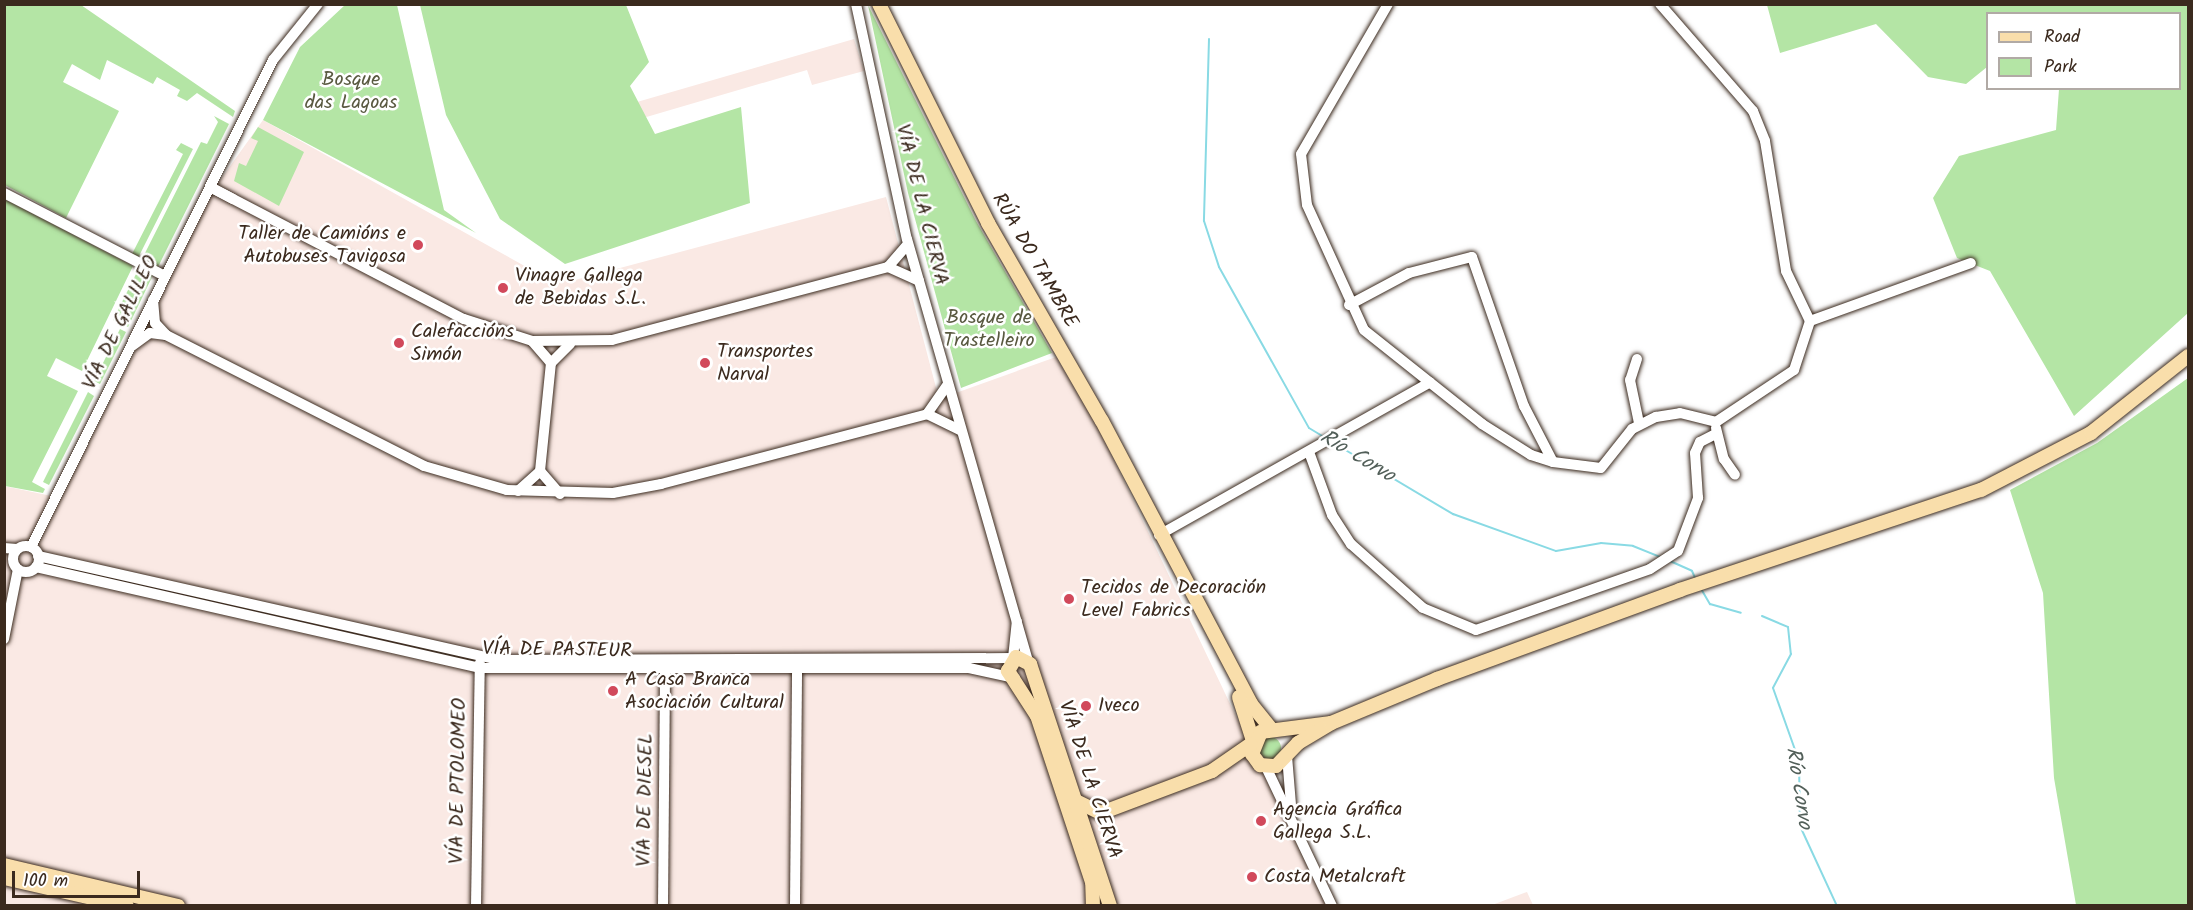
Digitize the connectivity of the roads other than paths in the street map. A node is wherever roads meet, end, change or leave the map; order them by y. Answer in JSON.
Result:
{"nodes":[{"id":1,"x":318,"y":4,"type":"edge"},
{"id":2,"x":856,"y":4,"type":"edge"},
{"id":3,"x":879,"y":4,"type":"edge"},
{"id":4,"x":1388,"y":4,"type":"edge"},
{"id":5,"x":1660,"y":4,"type":"edge"},
{"id":6,"x":220,"y":166,"type":"junction"},
{"id":7,"x":210,"y":187,"type":"junction"},
{"id":8,"x":4,"y":193,"type":"edge"},
{"id":9,"x":232,"y":199,"type":"junction"},
{"id":10,"x":200,"y":205,"type":"junction"},
{"id":11,"x":908,"y":244,"type":"junction"},
{"id":12,"x":913,"y":261,"type":"junction"},
{"id":13,"x":1971,"y":263,"type":"dead end"},
{"id":14,"x":892,"y":266,"type":"junction"},
{"id":15,"x":165,"y":276,"type":"junction"},
{"id":16,"x":919,"y":280,"type":"junction"},
{"id":17,"x":1350,"y":306,"type":"junction"},
{"id":18,"x":1810,"y":321,"type":"junction"},
{"id":19,"x":147,"y":326,"type":"junction"},
{"id":20,"x":532,"y":341,"type":"junction"},
{"id":21,"x":553,"y":343,"type":"junction"},
{"id":22,"x":570,"y":344,"type":"junction"},
{"id":23,"x":2188,"y":356,"type":"edge"},
{"id":24,"x":1637,"y":359,"type":"dead end"},
{"id":25,"x":551,"y":360,"type":"junction"},
{"id":26,"x":1430,"y":382,"type":"junction"},
{"id":27,"x":947,"y":385,"type":"junction"},
{"id":28,"x":954,"y":408,"type":"junction"},
{"id":29,"x":932,"y":413,"type":"junction"},
{"id":30,"x":1716,"y":422,"type":"junction"},
{"id":31,"x":1639,"y":423,"type":"junction"},
{"id":32,"x":960,"y":430,"type":"junction"},
{"id":33,"x":1716,"y":434,"type":"junction"},
{"id":34,"x":1309,"y":452,"type":"junction"},
{"id":35,"x":1553,"y":462,"type":"junction"},
{"id":36,"x":540,"y":475,"type":"junction"},
{"id":37,"x":1736,"y":475,"type":"dead end"},
{"id":38,"x":518,"y":491,"type":"junction"},
{"id":39,"x":538,"y":493,"type":"junction"},
{"id":40,"x":560,"y":494,"type":"junction"},
{"id":41,"x":1159,"y":535,"type":"junction"},
{"id":42,"x":4,"y":548,"type":"edge"},
{"id":43,"x":17,"y":549,"type":"junction"},
{"id":44,"x":35,"y":557,"type":"junction"},
{"id":45,"x":12,"y":565,"type":"edge"},
{"id":46,"x":1017,"y":621,"type":"junction"},
{"id":47,"x":4,"y":639,"type":"edge"},
{"id":48,"x":1013,"y":658,"type":"junction"},
{"id":49,"x":1226,"y":658,"type":"junction"},
{"id":50,"x":665,"y":659,"type":"junction"},
{"id":51,"x":480,"y":663,"type":"junction"},
{"id":52,"x":797,"y":664,"type":"junction"},
{"id":53,"x":1029,"y":664,"type":"junction"},
{"id":54,"x":665,"y":671,"type":"junction"},
{"id":55,"x":1015,"y":678,"type":"junction"},
{"id":56,"x":1331,"y":723,"type":"junction"},
{"id":57,"x":1274,"y":731,"type":"junction"},
{"id":58,"x":1252,"y":742,"type":"junction"},
{"id":59,"x":1287,"y":755,"type":"junction"},
{"id":60,"x":1263,"y":766,"type":"junction"},
{"id":61,"x":1212,"y":771,"type":"junction"},
{"id":62,"x":1076,"y":801,"type":"junction"},
{"id":63,"x":1101,"y":813,"type":"junction"},
{"id":64,"x":1292,"y":814,"type":"junction"},
{"id":65,"x":1088,"y":837,"type":"junction"},
{"id":66,"x":4,"y":865,"type":"edge"},
{"id":67,"x":4,"y":878,"type":"edge"},
{"id":68,"x":127,"y":906,"type":"edge"},
{"id":69,"x":178,"y":906,"type":"edge"},
{"id":70,"x":476,"y":906,"type":"edge"},
{"id":71,"x":663,"y":906,"type":"edge"},
{"id":72,"x":795,"y":906,"type":"edge"},
{"id":73,"x":1094,"y":906,"type":"edge"},
{"id":74,"x":1110,"y":906,"type":"edge"},
{"id":75,"x":1332,"y":906,"type":"edge"}],
"edges":[{"from":1,"to":6,"type":"street","name":"VÍA DE GALILEO"},
{"from":2,"to":11,"type":"street","name":"VÍA DE LA CIERVA"},
{"from":3,"to":41,"type":"main road","name":"RÚA DO TAMBRE"},
{"from":4,"to":17,"type":"street"},
{"from":5,"to":18,"type":"street"},
{"from":6,"to":7,"type":"street","name":"VÍA DE GALILEO"},
{"from":6,"to":9,"type":"street"},
{"from":7,"to":9,"type":"street"},
{"from":7,"to":10,"type":"street","name":"VÍA DE GALILEO"},
{"from":8,"to":15,"type":"street"},
{"from":9,"to":10,"type":"street"},
{"from":9,"to":20,"type":"street"},
{"from":10,"to":15,"type":"street","name":"VÍA DE GALILEO"},
{"from":11,"to":12,"type":"street","name":"VÍA DE LA CIERVA"},
{"from":11,"to":14,"type":"street"},
{"from":12,"to":14,"type":"street"},
{"from":12,"to":16,"type":"street","name":"VÍA DE LA CIERVA"},
{"from":13,"to":18,"type":"street"},
{"from":14,"to":16,"type":"street"},
{"from":14,"to":22,"type":"street"},
{"from":15,"to":19,"type":"street","name":"VÍA DE GALILEO"},
{"from":16,"to":27,"type":"street","name":"VÍA DE LA CIERVA"},
{"from":17,"to":26,"type":"street"},
{"from":17,"to":35,"type":"street"},
{"from":18,"to":30,"type":"street"},
{"from":19,"to":38,"type":"street"},
{"from":19,"to":44,"type":"street","name":"VÍA DE GALILEO"},
{"from":20,"to":21,"type":"street"},
{"from":20,"to":25,"type":"street"},
{"from":21,"to":22,"type":"street"},
{"from":21,"to":25,"type":"street"},
{"from":22,"to":25,"type":"street"},
{"from":23,"to":56,"type":"main road"},
{"from":24,"to":31,"type":"street"},
{"from":25,"to":36,"type":"street"},
{"from":26,"to":34,"type":"street"},
{"from":26,"to":35,"type":"street"},
{"from":27,"to":28,"type":"street","name":"VÍA DE LA CIERVA"},
{"from":27,"to":29,"type":"street"},
{"from":28,"to":29,"type":"street"},
{"from":28,"to":32,"type":"street","name":"VÍA DE LA CIERVA"},
{"from":29,"to":32,"type":"street"},
{"from":29,"to":40,"type":"street"},
{"from":30,"to":31,"type":"street"},
{"from":30,"to":33,"type":"street"},
{"from":31,"to":35,"type":"street"},
{"from":32,"to":46,"type":"street","name":"VÍA DE LA CIERVA"},
{"from":33,"to":34,"type":"street"},
{"from":33,"to":37,"type":"street"},
{"from":34,"to":41,"type":"street"},
{"from":36,"to":38,"type":"street"},
{"from":36,"to":39,"type":"street"},
{"from":36,"to":40,"type":"street"},
{"from":38,"to":39,"type":"street"},
{"from":39,"to":40,"type":"street"},
{"from":41,"to":49,"type":"main road","name":"RÚA DO TAMBRE"},
{"from":42,"to":43,"type":"street"},
{"from":43,"to":44,"type":"street"},
{"from":43,"to":45,"type":"street"},
{"from":44,"to":45,"type":"street"},
{"from":44,"to":51,"type":"street","name":"VÍA DE PASTEUR"},
{"from":45,"to":47,"type":"street"},
{"from":46,"to":48,"type":"street","name":"VÍA DE LA CIERVA"},
{"from":46,"to":53,"type":"street","name":"VÍA DE LA CIERVA"},
{"from":48,"to":52,"type":"street","name":"VÍA DE PASTEUR"},
{"from":48,"to":53,"type":"main road"},
{"from":48,"to":55,"type":"main road"},
{"from":49,"to":57,"type":"main road"},
{"from":49,"to":58,"type":"main road"},
{"from":50,"to":51,"type":"street","name":"VÍA DE PASTEUR"},
{"from":50,"to":52,"type":"street","name":"VÍA DE PASTEUR"},
{"from":50,"to":54,"type":"street","name":"VÍA DE DIESEL"},
{"from":51,"to":54,"type":"street","name":"VÍA DE PASTEUR"},
{"from":51,"to":70,"type":"street","name":"VÍA DE PTOLOMEO"},
{"from":52,"to":54,"type":"street","name":"VÍA DE PASTEUR"},
{"from":52,"to":55,"type":"street","name":"VÍA DE PASTEUR"},
{"from":52,"to":72,"type":"street"},
{"from":53,"to":55,"type":"main road"},
{"from":53,"to":62,"type":"main road","name":"VÍA DE LA CIERVA"},
{"from":54,"to":71,"type":"street","name":"VÍA DE DIESEL"},
{"from":55,"to":73,"type":"main road","name":"VÍA DE LA CIERVA"},
{"from":56,"to":57,"type":"main road"},
{"from":56,"to":59,"type":"main road"},
{"from":57,"to":58,"type":"main road"},
{"from":57,"to":59,"type":"main road"},
{"from":58,"to":60,"type":"main road"},
{"from":58,"to":61,"type":"main road"},
{"from":59,"to":60,"type":"main road"},
{"from":59,"to":64,"type":"street"},
{"from":60,"to":61,"type":"main road"},
{"from":60,"to":64,"type":"street"},
{"from":61,"to":63,"type":"main road"},
{"from":62,"to":63,"type":"main road"},
{"from":62,"to":65,"type":"main road","name":"VÍA DE LA CIERVA"},
{"from":63,"to":65,"type":"main road"},
{"from":64,"to":75,"type":"street"},
{"from":65,"to":74,"type":"main road","name":"VÍA DE LA CIERVA"},
{"from":66,"to":69,"type":"main road"},
{"from":67,"to":68,"type":"main road"}]}
